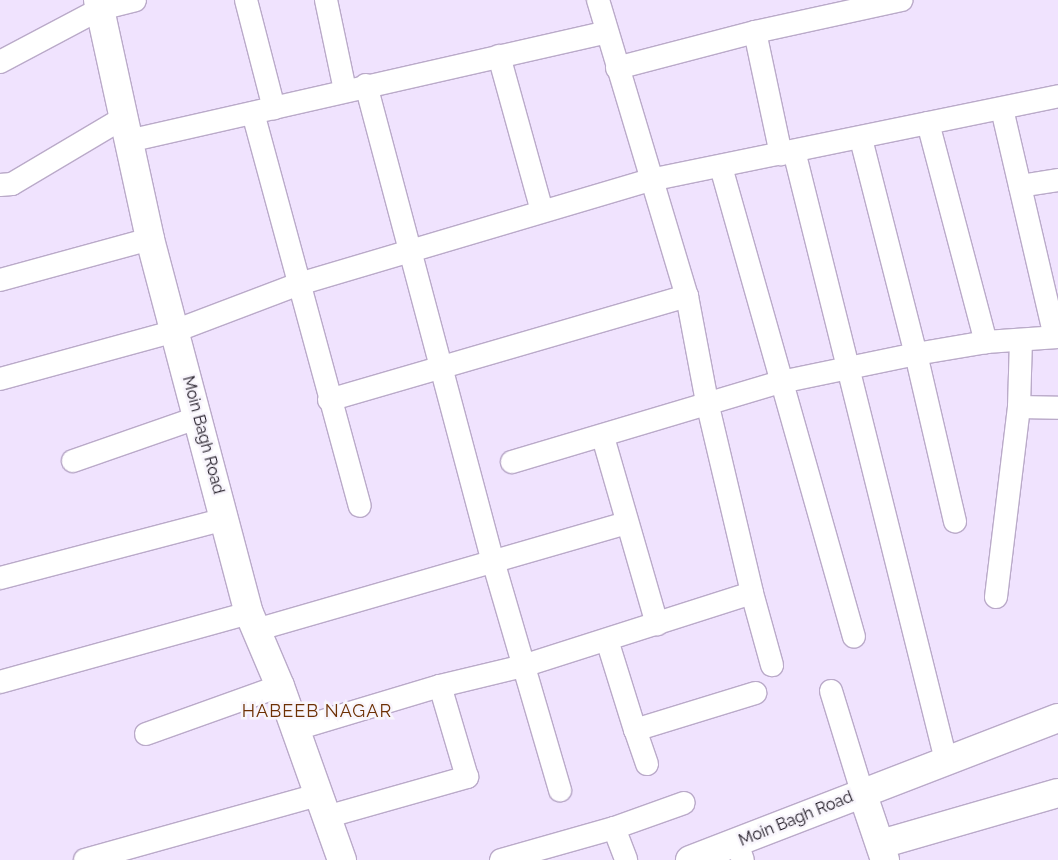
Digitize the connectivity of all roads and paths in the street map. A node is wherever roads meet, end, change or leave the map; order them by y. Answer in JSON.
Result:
{"nodes":[{"id":1,"x":135,"y":0,"type":"edge"},
{"id":2,"x":246,"y":0,"type":"edge"},
{"id":3,"x":326,"y":0,"type":"edge"},
{"id":4,"x":598,"y":0,"type":"edge"},
{"id":5,"x":902,"y":0,"type":"edge"},
{"id":6,"x":99,"y":5,"type":"edge"},
{"id":7,"x":606,"y":32,"type":"junction"},
{"id":8,"x":755,"y":32,"type":"junction"},
{"id":9,"x":499,"y":56,"type":"junction"},
{"id":10,"x":0,"y":62,"type":"edge"},
{"id":11,"x":618,"y":68,"type":"junction"},
{"id":12,"x":356,"y":87,"type":"junction"},
{"id":13,"x":1058,"y":96,"type":"edge"},
{"id":14,"x":1002,"y":109,"type":"junction"},
{"id":15,"x":264,"y":110,"type":"junction"},
{"id":16,"x":928,"y":123,"type":"junction"},
{"id":17,"x":126,"y":130,"type":"junction"},
{"id":18,"x":861,"y":139,"type":"junction"},
{"id":19,"x":787,"y":153,"type":"junction"},
{"id":20,"x":721,"y":167,"type":"junction"},
{"id":21,"x":650,"y":180,"type":"junction"},
{"id":22,"x":1058,"y":180,"type":"edge"},
{"id":23,"x":0,"y":185,"type":"edge"},
{"id":24,"x":1020,"y":186,"type":"junction"},
{"id":25,"x":542,"y":211,"type":"junction"},
{"id":26,"x":150,"y":239,"type":"junction"},
{"id":27,"x":411,"y":251,"type":"junction"},
{"id":28,"x":0,"y":280,"type":"edge"},
{"id":29,"x":299,"y":284,"type":"junction"},
{"id":30,"x":687,"y":296,"type":"junction"},
{"id":31,"x":175,"y":331,"type":"junction"},
{"id":32,"x":1057,"y":337,"type":"edge"},
{"id":33,"x":1021,"y":340,"type":"junction"},
{"id":34,"x":986,"y":342,"type":"junction"},
{"id":35,"x":916,"y":354,"type":"junction"},
{"id":36,"x":440,"y":366,"type":"junction"},
{"id":37,"x":848,"y":367,"type":"junction"},
{"id":38,"x":0,"y":379,"type":"edge"},
{"id":39,"x":781,"y":382,"type":"junction"},
{"id":40,"x":330,"y":400,"type":"junction"},
{"id":41,"x":707,"y":402,"type":"junction"},
{"id":42,"x":1019,"y":407,"type":"junction"},
{"id":43,"x":1058,"y":408,"type":"edge"},
{"id":44,"x":198,"y":417,"type":"junction"},
{"id":45,"x":603,"y":437,"type":"junction"},
{"id":46,"x":73,"y":461,"type":"dead end"},
{"id":47,"x":512,"y":462,"type":"dead end"},
{"id":48,"x":360,"y":506,"type":"dead end"},
{"id":49,"x":225,"y":520,"type":"junction"},
{"id":50,"x":955,"y":522,"type":"dead end"},
{"id":51,"x":626,"y":523,"type":"junction"},
{"id":52,"x":493,"y":561,"type":"junction"},
{"id":53,"x":0,"y":578,"type":"edge"},
{"id":54,"x":752,"y":594,"type":"junction"},
{"id":55,"x":996,"y":597,"type":"dead end"},
{"id":56,"x":253,"y":621,"type":"junction"},
{"id":57,"x":657,"y":624,"type":"junction"},
{"id":58,"x":854,"y":637,"type":"dead end"},
{"id":59,"x":607,"y":640,"type":"junction"},
{"id":60,"x":772,"y":665,"type":"dead end"},
{"id":61,"x":522,"y":666,"type":"junction"},
{"id":62,"x":0,"y":682,"type":"edge"},
{"id":63,"x":280,"y":686,"type":"junction"},
{"id":64,"x":440,"y":686,"type":"junction"},
{"id":65,"x":831,"y":691,"type":"dead end"},
{"id":66,"x":756,"y":693,"type":"dead end"},
{"id":67,"x":1058,"y":718,"type":"edge"},
{"id":68,"x":293,"y":730,"type":"junction"},
{"id":69,"x":635,"y":730,"type":"junction"},
{"id":70,"x":146,"y":734,"type":"dead end"},
{"id":71,"x":946,"y":760,"type":"junction"},
{"id":72,"x":647,"y":764,"type":"dead end"},
{"id":73,"x":560,"y":790,"type":"dead end"},
{"id":74,"x":862,"y":792,"type":"junction"},
{"id":75,"x":1058,"y":793,"type":"edge"},
{"id":76,"x":684,"y":803,"type":"dead end"},
{"id":77,"x":322,"y":806,"type":"junction"},
{"id":78,"x":614,"y":828,"type":"junction"},
{"id":79,"x":740,"y":851,"type":"edge"},
{"id":80,"x":883,"y":852,"type":"edge"},
{"id":81,"x":85,"y":860,"type":"edge"},
{"id":82,"x":342,"y":860,"type":"edge"},
{"id":83,"x":501,"y":860,"type":"edge"},
{"id":84,"x":626,"y":860,"type":"edge"},
{"id":85,"x":690,"y":860,"type":"edge"}],
"edges":[{"from":1,"to":6,"type":"street"},
{"from":2,"to":15,"type":"street"},
{"from":3,"to":12,"type":"street"},
{"from":4,"to":7,"type":"street"},
{"from":5,"to":8,"type":"street"},
{"from":6,"to":10,"type":"street"},
{"from":6,"to":17,"type":"street","name":"Moin Bagh Road"},
{"from":7,"to":9,"type":"street"},
{"from":7,"to":11,"type":"street"},
{"from":8,"to":11,"type":"street"},
{"from":8,"to":19,"type":"street"},
{"from":9,"to":12,"type":"street"},
{"from":9,"to":25,"type":"street"},
{"from":11,"to":21,"type":"street"},
{"from":12,"to":15,"type":"street"},
{"from":12,"to":27,"type":"street"},
{"from":13,"to":14,"type":"street"},
{"from":14,"to":16,"type":"street"},
{"from":14,"to":24,"type":"street"},
{"from":15,"to":17,"type":"street"},
{"from":15,"to":29,"type":"street"},
{"from":16,"to":18,"type":"street"},
{"from":16,"to":34,"type":"street"},
{"from":17,"to":23,"type":"street"},
{"from":17,"to":26,"type":"street","name":"Moin Bagh Road"},
{"from":18,"to":19,"type":"street"},
{"from":18,"to":35,"type":"street"},
{"from":19,"to":20,"type":"street"},
{"from":19,"to":37,"type":"street"},
{"from":20,"to":21,"type":"street"},
{"from":20,"to":39,"type":"street"},
{"from":21,"to":25,"type":"street"},
{"from":21,"to":30,"type":"street"},
{"from":22,"to":24,"type":"street"},
{"from":24,"to":32,"type":"street"},
{"from":25,"to":27,"type":"street"},
{"from":26,"to":28,"type":"street"},
{"from":26,"to":31,"type":"street","name":"Moin Bagh Road"},
{"from":27,"to":29,"type":"street"},
{"from":27,"to":36,"type":"street"},
{"from":29,"to":31,"type":"street"},
{"from":29,"to":40,"type":"street"},
{"from":30,"to":36,"type":"street"},
{"from":30,"to":41,"type":"street"},
{"from":31,"to":38,"type":"street"},
{"from":31,"to":44,"type":"street","name":"Moin Bagh Road"},
{"from":32,"to":33,"type":"street"},
{"from":33,"to":34,"type":"street"},
{"from":33,"to":42,"type":"street"},
{"from":34,"to":35,"type":"street"},
{"from":35,"to":37,"type":"street"},
{"from":35,"to":50,"type":"street"},
{"from":36,"to":40,"type":"street"},
{"from":36,"to":52,"type":"street"},
{"from":37,"to":39,"type":"street"},
{"from":37,"to":71,"type":"street"},
{"from":39,"to":41,"type":"street"},
{"from":39,"to":58,"type":"street"},
{"from":40,"to":48,"type":"street"},
{"from":41,"to":45,"type":"street"},
{"from":41,"to":54,"type":"street"},
{"from":42,"to":43,"type":"street"},
{"from":42,"to":55,"type":"street"},
{"from":44,"to":46,"type":"street"},
{"from":44,"to":49,"type":"street","name":"Moin Bagh Road"},
{"from":45,"to":47,"type":"street"},
{"from":45,"to":51,"type":"street"},
{"from":49,"to":53,"type":"street"},
{"from":49,"to":56,"type":"street","name":"Moin Bagh Road"},
{"from":51,"to":52,"type":"street"},
{"from":51,"to":57,"type":"street"},
{"from":52,"to":56,"type":"street"},
{"from":52,"to":61,"type":"street"},
{"from":54,"to":57,"type":"street"},
{"from":54,"to":60,"type":"street"},
{"from":56,"to":62,"type":"street"},
{"from":56,"to":63,"type":"street","name":"Moin Bagh Road"},
{"from":57,"to":59,"type":"street"},
{"from":59,"to":61,"type":"street"},
{"from":59,"to":69,"type":"street"},
{"from":61,"to":64,"type":"street"},
{"from":61,"to":73,"type":"street"},
{"from":63,"to":68,"type":"street","name":"Moin Bagh Road"},
{"from":63,"to":70,"type":"street"},
{"from":64,"to":68,"type":"street"},
{"from":64,"to":77,"type":"street"},
{"from":65,"to":74,"type":"street"},
{"from":66,"to":69,"type":"street"},
{"from":67,"to":71,"type":"street"},
{"from":68,"to":77,"type":"street","name":"Moin Bagh Road"},
{"from":69,"to":72,"type":"street"},
{"from":71,"to":74,"type":"street"},
{"from":74,"to":79,"type":"street","name":"Moin Bagh Road"},
{"from":74,"to":80,"type":"street","name":"Moin Bagh Road"},
{"from":75,"to":80,"type":"street"},
{"from":76,"to":78,"type":"street"},
{"from":77,"to":81,"type":"street"},
{"from":77,"to":82,"type":"street","name":"Moin Bagh Road"},
{"from":78,"to":83,"type":"street"},
{"from":78,"to":84,"type":"street"},
{"from":79,"to":85,"type":"street","name":"Moin Bagh Road"}]}
